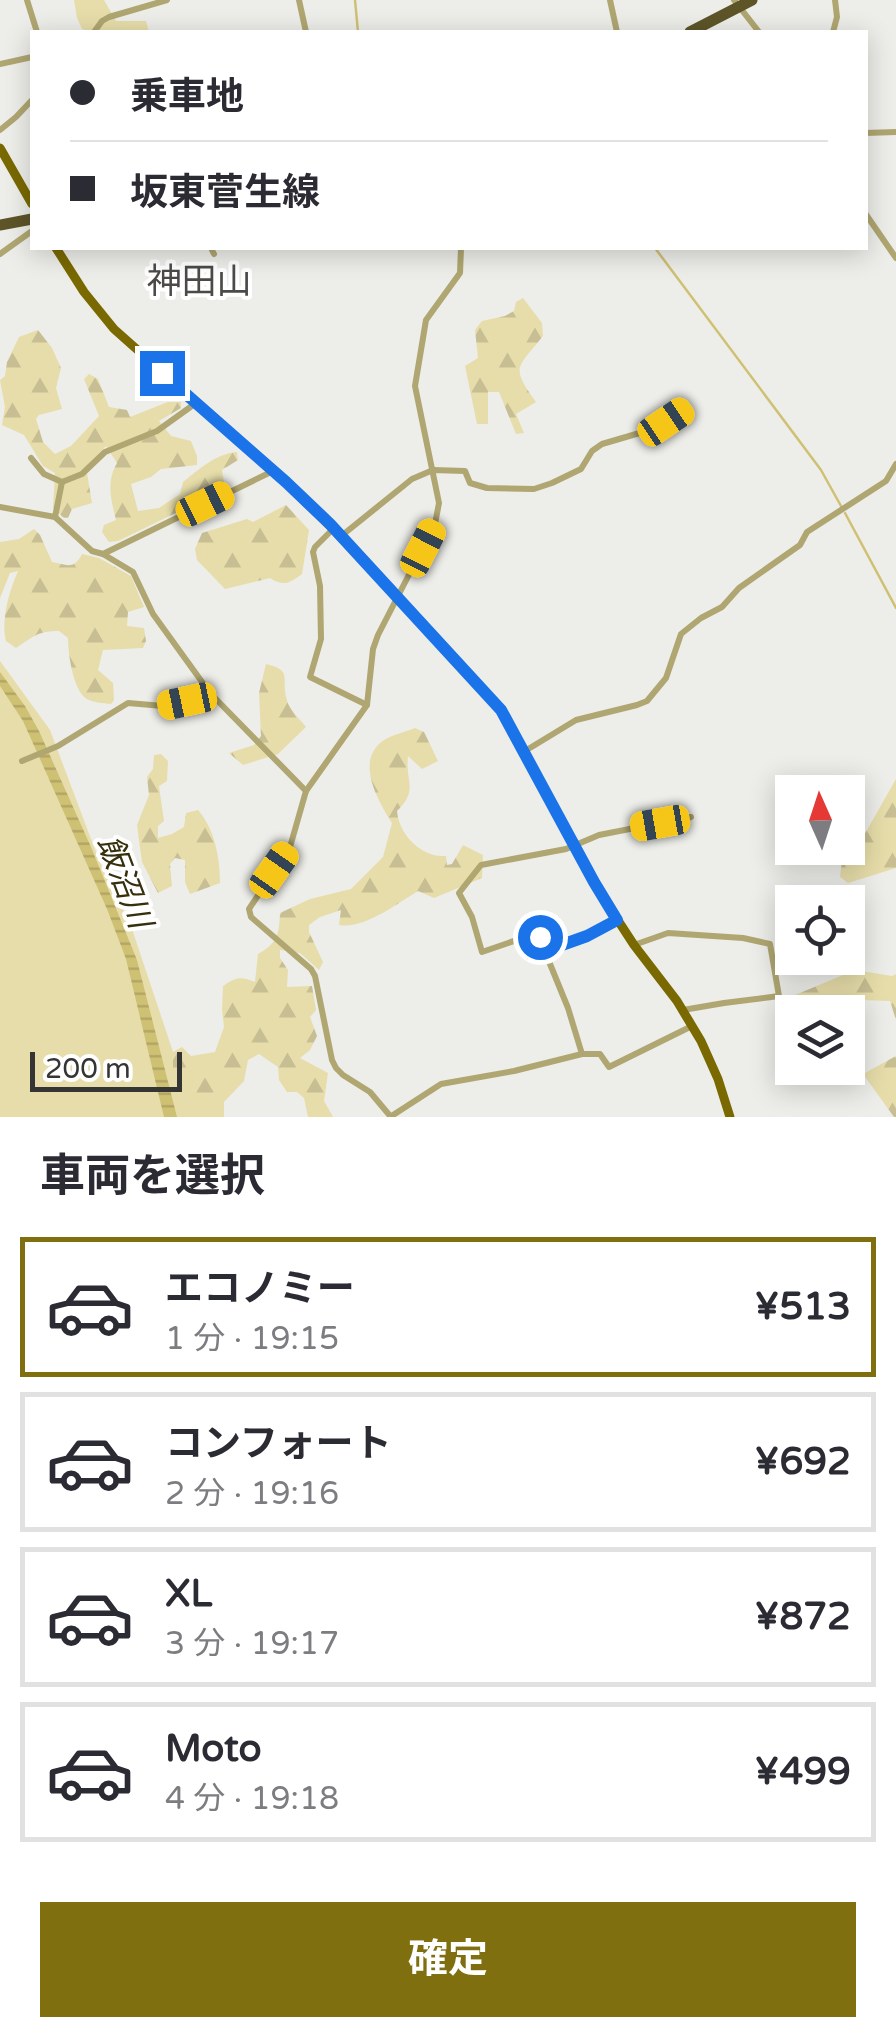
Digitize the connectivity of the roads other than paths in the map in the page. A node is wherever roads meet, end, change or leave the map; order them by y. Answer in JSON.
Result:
{"nodes":[{"id":1,"x":27,"y":0,"type":"edge"},
{"id":2,"x":166,"y":0,"type":"edge"},
{"id":3,"x":299,"y":0,"type":"edge"},
{"id":4,"x":610,"y":0,"type":"edge"},
{"id":5,"x":752,"y":0,"type":"edge"},
{"id":6,"x":835,"y":0,"type":"edge"},
{"id":7,"x":736,"y":3,"type":"edge"},
{"id":8,"x":36,"y":30,"type":"edge"},
{"id":9,"x":95,"y":30,"type":"edge"},
{"id":10,"x":306,"y":30,"type":"edge"},
{"id":11,"x":617,"y":30,"type":"edge"},
{"id":12,"x":693,"y":30,"type":"edge"},
{"id":13,"x":757,"y":30,"type":"edge"},
{"id":14,"x":833,"y":30,"type":"edge"},
{"id":15,"x":30,"y":57,"type":"edge"},
{"id":16,"x":0,"y":64,"type":"edge"},
{"id":17,"x":30,"y":102,"type":"edge"},
{"id":18,"x":0,"y":130,"type":"edge"},
{"id":19,"x":896,"y":132,"type":"edge"},
{"id":20,"x":868,"y":134,"type":"edge"},
{"id":21,"x":0,"y":148,"type":"edge"},
{"id":22,"x":30,"y":200,"type":"edge"},
{"id":23,"x":868,"y":216,"type":"edge"},
{"id":24,"x":30,"y":219,"type":"edge"},
{"id":25,"x":0,"y":225,"type":"edge"},
{"id":26,"x":30,"y":232,"type":"edge"},
{"id":27,"x":57,"y":250,"type":"edge"},
{"id":28,"x":461,"y":250,"type":"edge"},
{"id":29,"x":0,"y":254,"type":"edge"},
{"id":30,"x":896,"y":258,"type":"edge"},
{"id":31,"x":196,"y":402,"type":"junction"},
{"id":32,"x":685,"y":409,"type":"dead end"},
{"id":33,"x":32,"y":458,"type":"dead end"},
{"id":34,"x":896,"y":464,"type":"edge"},
{"id":35,"x":433,"y":470,"type":"junction"},
{"id":36,"x":273,"y":471,"type":"junction"},
{"id":37,"x":62,"y":482,"type":"junction"},
{"id":38,"x":0,"y":507,"type":"edge"},
{"id":39,"x":56,"y":516,"type":"junction"},
{"id":40,"x":337,"y":533,"type":"junction"},
{"id":41,"x":103,"y":554,"type":"junction"},
{"id":42,"x":398,"y":597,"type":"junction"},
{"id":43,"x":210,"y":692,"type":"junction"},
{"id":44,"x":367,"y":704,"type":"junction"},
{"id":45,"x":524,"y":751,"type":"junction"},
{"id":46,"x":24,"y":761,"type":"dead end"},
{"id":47,"x":306,"y":791,"type":"junction"},
{"id":48,"x":691,"y":817,"type":"dead end"},
{"id":49,"x":574,"y":846,"type":"junction"},
{"id":50,"x":617,"y":920,"type":"junction"},
{"id":51,"x":634,"y":945,"type":"junction"},
{"id":52,"x":545,"y":951,"type":"junction"},
{"id":53,"x":683,"y":1010,"type":"junction"},
{"id":54,"x":692,"y":1026,"type":"junction"},
{"id":55,"x":582,"y":1054,"type":"junction"},
{"id":56,"x":390,"y":1117,"type":"edge"},
{"id":57,"x":730,"y":1117,"type":"edge"}],
"edges":[{"from":1,"to":8,"type":"street"},
{"from":2,"to":9,"type":"street"},
{"from":3,"to":10,"type":"street"},
{"from":4,"to":11,"type":"street"},
{"from":5,"to":7,"type":"highway"},
{"from":6,"to":14,"type":"street"},
{"from":7,"to":12,"type":"highway"},
{"from":7,"to":13,"type":"street"},
{"from":15,"to":16,"type":"street"},
{"from":17,"to":18,"type":"street"},
{"from":19,"to":20,"type":"street"},
{"from":21,"to":22,"type":"main road"},
{"from":23,"to":30,"type":"street"},
{"from":24,"to":25,"type":"highway"},
{"from":26,"to":29,"type":"street"},
{"from":27,"to":31,"type":"main road"},
{"from":28,"to":35,"type":"street"},
{"from":31,"to":36,"type":"main road"},
{"from":31,"to":37,"type":"street"},
{"from":32,"to":35,"type":"street"},
{"from":33,"to":37,"type":"street"},
{"from":34,"to":45,"type":"street"},
{"from":35,"to":40,"type":"street"},
{"from":35,"to":42,"type":"street"},
{"from":36,"to":40,"type":"main road"},
{"from":36,"to":41,"type":"street"},
{"from":37,"to":39,"type":"street"},
{"from":38,"to":39,"type":"street"},
{"from":39,"to":41,"type":"street"},
{"from":40,"to":42,"type":"main road"},
{"from":40,"to":44,"type":"street"},
{"from":41,"to":43,"type":"street"},
{"from":42,"to":44,"type":"street"},
{"from":42,"to":45,"type":"main road"},
{"from":43,"to":46,"type":"street"},
{"from":43,"to":47,"type":"street"},
{"from":44,"to":47,"type":"street"},
{"from":45,"to":49,"type":"main road"},
{"from":47,"to":56,"type":"street"},
{"from":48,"to":49,"type":"street"},
{"from":49,"to":50,"type":"main road"},
{"from":49,"to":52,"type":"street"},
{"from":50,"to":51,"type":"main road"},
{"from":50,"to":52,"type":"street"},
{"from":51,"to":53,"type":"main road"},
{"from":51,"to":53,"type":"street"},
{"from":52,"to":55,"type":"street"},
{"from":53,"to":54,"type":"main road"},
{"from":54,"to":55,"type":"street"},
{"from":54,"to":57,"type":"main road"},
{"from":55,"to":56,"type":"street"}]}
